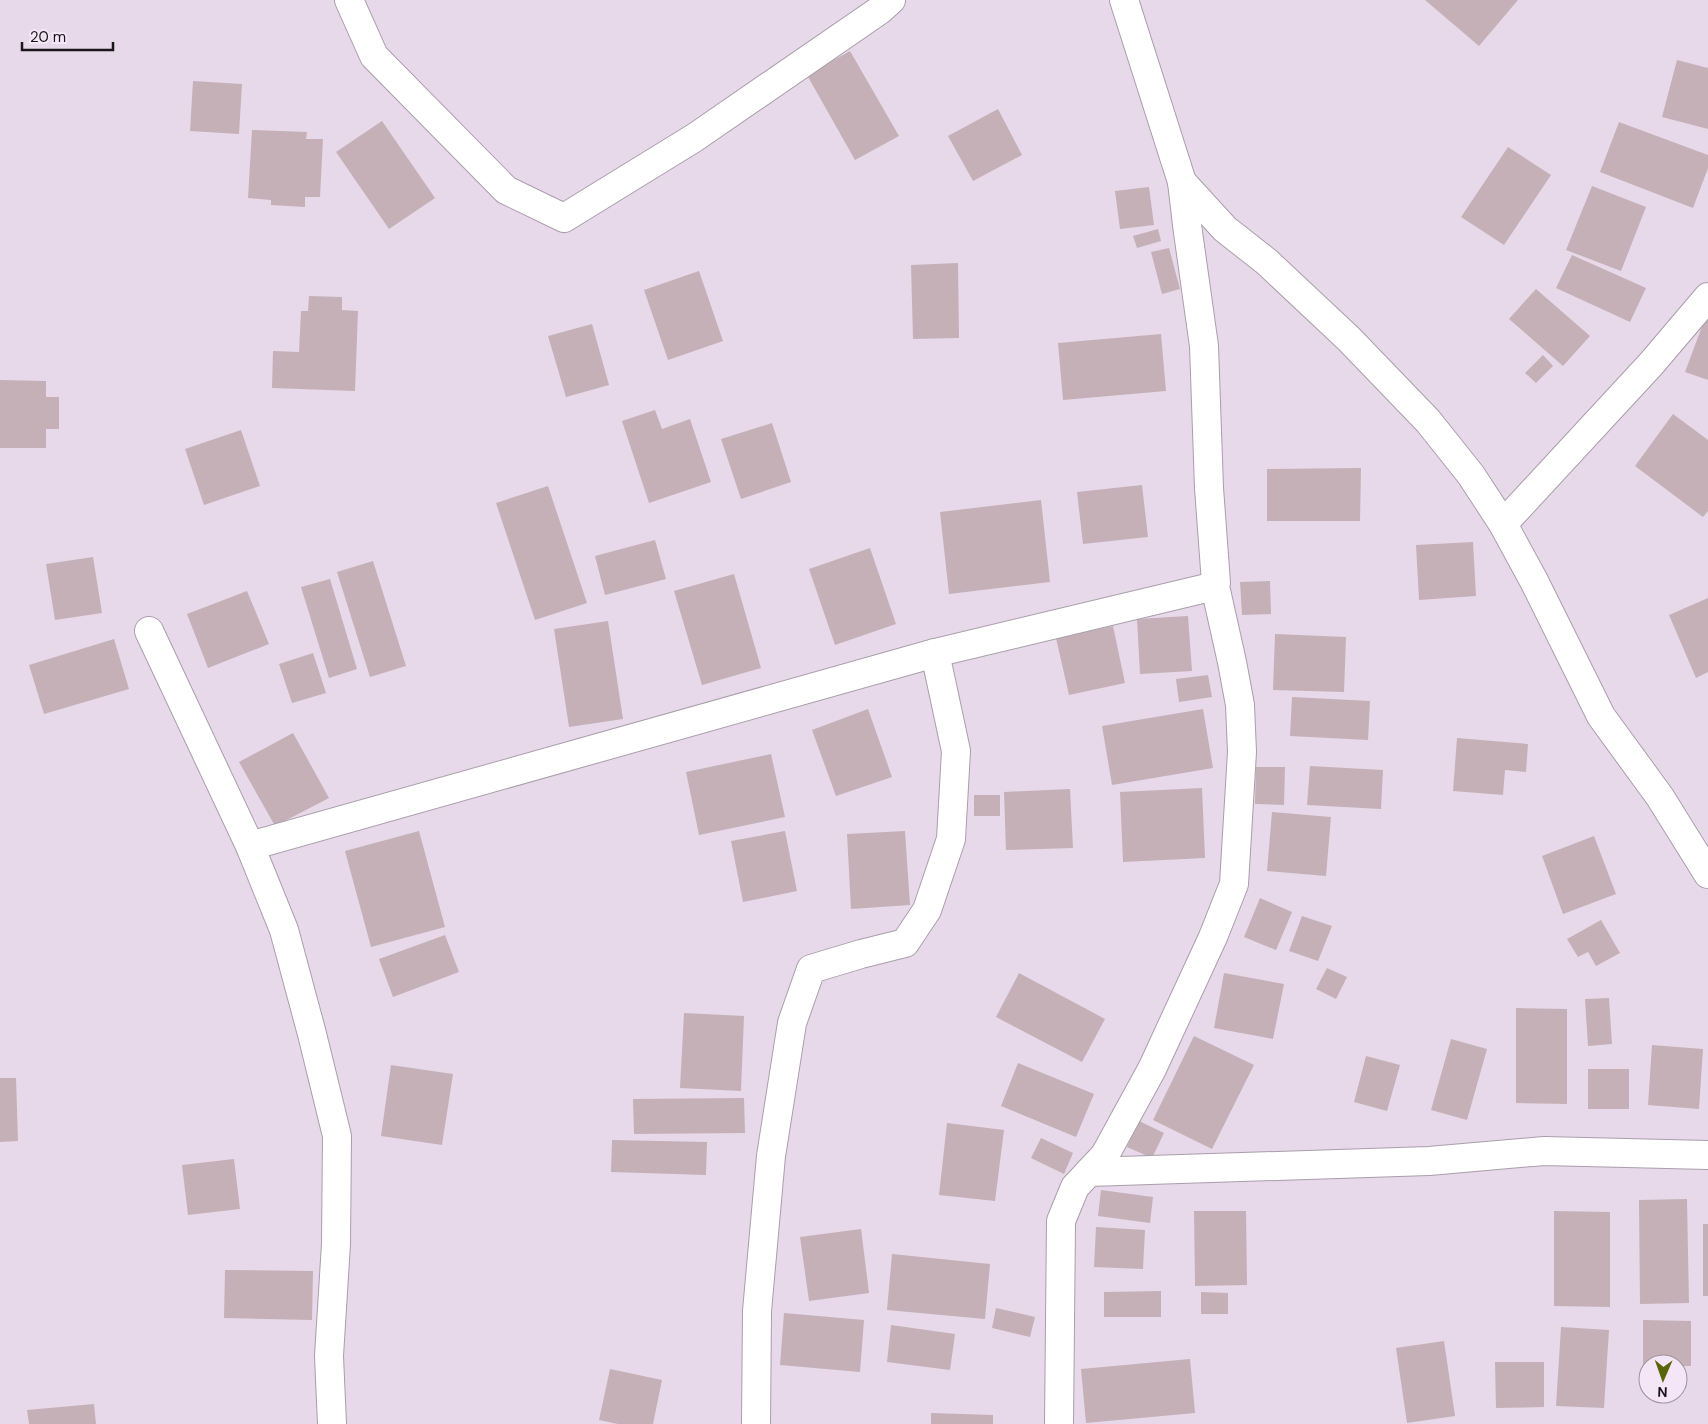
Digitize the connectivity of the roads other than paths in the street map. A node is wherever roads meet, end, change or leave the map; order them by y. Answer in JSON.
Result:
{"nodes":[{"id":1,"x":349,"y":0,"type":"edge"},
{"id":2,"x":891,"y":0,"type":"edge"},
{"id":3,"x":1124,"y":0,"type":"edge"},
{"id":4,"x":1182,"y":182,"type":"junction"},
{"id":5,"x":1708,"y":297,"type":"edge"},
{"id":6,"x":1503,"y":524,"type":"junction"},
{"id":7,"x":1215,"y":586,"type":"junction"},
{"id":8,"x":149,"y":631,"type":"dead end"},
{"id":9,"x":935,"y":654,"type":"junction"},
{"id":10,"x":250,"y":846,"type":"junction"},
{"id":11,"x":1708,"y":874,"type":"edge"},
{"id":12,"x":1708,"y":1155,"type":"edge"},
{"id":13,"x":1089,"y":1172,"type":"junction"},
{"id":14,"x":332,"y":1424,"type":"edge"},
{"id":15,"x":756,"y":1424,"type":"edge"},
{"id":16,"x":1059,"y":1424,"type":"edge"}],
"edges":[{"from":1,"to":2,"type":"street"},
{"from":3,"to":4,"type":"street"},
{"from":4,"to":6,"type":"street"},
{"from":4,"to":7,"type":"street"},
{"from":5,"to":6,"type":"street"},
{"from":6,"to":11,"type":"street"},
{"from":7,"to":9,"type":"street"},
{"from":7,"to":13,"type":"street"},
{"from":8,"to":10,"type":"street"},
{"from":9,"to":10,"type":"street"},
{"from":9,"to":15,"type":"street"},
{"from":10,"to":14,"type":"street"},
{"from":12,"to":13,"type":"street"},
{"from":13,"to":16,"type":"street"}]}
